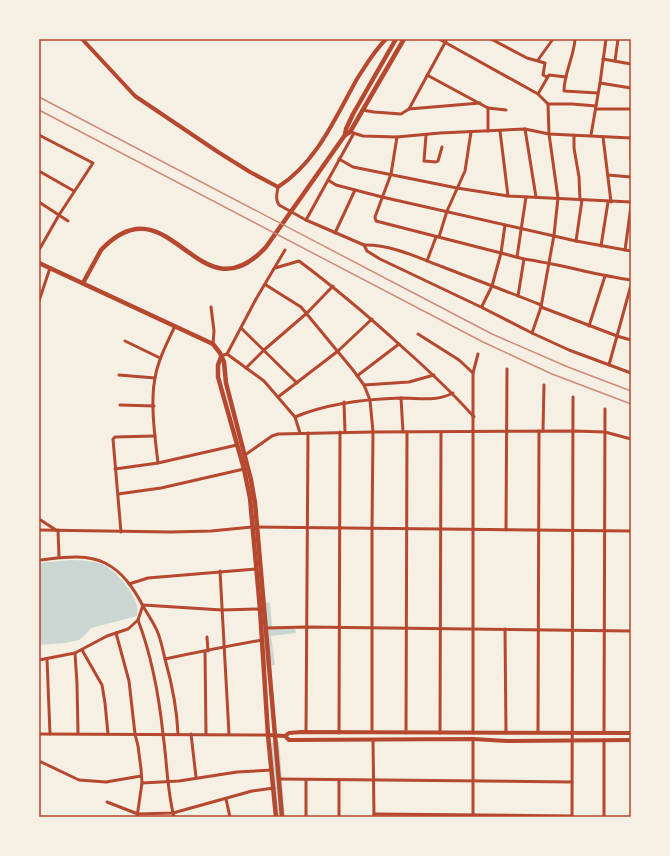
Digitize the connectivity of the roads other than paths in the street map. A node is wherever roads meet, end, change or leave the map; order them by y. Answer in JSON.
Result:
{"nodes":[{"id":1,"x":82,"y":39,"type":"edge"},
{"id":2,"x":386,"y":39,"type":"edge"},
{"id":3,"x":396,"y":39,"type":"edge"},
{"id":4,"x":404,"y":39,"type":"edge"},
{"id":5,"x":439,"y":39,"type":"edge"},
{"id":6,"x":491,"y":39,"type":"edge"},
{"id":7,"x":553,"y":39,"type":"edge"},
{"id":8,"x":576,"y":39,"type":"edge"},
{"id":9,"x":606,"y":39,"type":"edge"},
{"id":10,"x":618,"y":39,"type":"edge"},
{"id":11,"x":446,"y":41,"type":"edge"},
{"id":12,"x":603,"y":59,"type":"junction"},
{"id":13,"x":538,"y":60,"type":"junction"},
{"id":14,"x":615,"y":61,"type":"junction"},
{"id":15,"x":631,"y":64,"type":"edge"},
{"id":16,"x":427,"y":75,"type":"junction"},
{"id":17,"x":547,"y":77,"type":"junction"},
{"id":18,"x":566,"y":77,"type":"junction"},
{"id":19,"x":600,"y":83,"type":"junction"},
{"id":20,"x":631,"y":88,"type":"edge"},
{"id":21,"x":598,"y":93,"type":"junction"},
{"id":22,"x":538,"y":94,"type":"junction"},
{"id":23,"x":480,"y":103,"type":"junction"},
{"id":24,"x":548,"y":104,"type":"junction"},
{"id":25,"x":596,"y":107,"type":"junction"},
{"id":26,"x":488,"y":108,"type":"junction"},
{"id":27,"x":409,"y":109,"type":"junction"},
{"id":28,"x":631,"y":109,"type":"edge"},
{"id":29,"x":362,"y":110,"type":"junction"},
{"id":30,"x":506,"y":110,"type":"dead end"},
{"id":31,"x":525,"y":129,"type":"junction"},
{"id":32,"x":488,"y":131,"type":"junction"},
{"id":33,"x":500,"y":131,"type":"junction"},
{"id":34,"x":352,"y":132,"type":"junction"},
{"id":35,"x":471,"y":132,"type":"junction"},
{"id":36,"x":549,"y":134,"type":"junction"},
{"id":37,"x":39,"y":135,"type":"edge"},
{"id":38,"x":345,"y":135,"type":"junction"},
{"id":39,"x":426,"y":135,"type":"junction"},
{"id":40,"x":574,"y":135,"type":"junction"},
{"id":41,"x":591,"y":136,"type":"junction"},
{"id":42,"x":398,"y":137,"type":"junction"},
{"id":43,"x":603,"y":137,"type":"junction"},
{"id":44,"x":631,"y":138,"type":"edge"},
{"id":45,"x":631,"y":141,"type":"edge"},
{"id":46,"x":442,"y":147,"type":"dead end"},
{"id":47,"x":631,"y":153,"type":"edge"},
{"id":48,"x":339,"y":159,"type":"junction"},
{"id":49,"x":631,"y":160,"type":"edge"},
{"id":50,"x":39,"y":171,"type":"edge"},
{"id":51,"x":391,"y":174,"type":"junction"},
{"id":52,"x":608,"y":175,"type":"junction"},
{"id":53,"x":631,"y":177,"type":"edge"},
{"id":54,"x":328,"y":180,"type":"junction"},
{"id":55,"x":278,"y":187,"type":"junction"},
{"id":56,"x":457,"y":188,"type":"junction"},
{"id":57,"x":355,"y":190,"type":"junction"},
{"id":58,"x":74,"y":191,"type":"junction"},
{"id":59,"x":508,"y":196,"type":"junction"},
{"id":60,"x":382,"y":197,"type":"junction"},
{"id":61,"x":526,"y":197,"type":"junction"},
{"id":62,"x":536,"y":197,"type":"junction"},
{"id":63,"x":558,"y":198,"type":"junction"},
{"id":64,"x":581,"y":200,"type":"junction"},
{"id":65,"x":39,"y":202,"type":"edge"},
{"id":66,"x":609,"y":202,"type":"junction"},
{"id":67,"x":631,"y":202,"type":"edge"},
{"id":68,"x":631,"y":206,"type":"edge"},
{"id":69,"x":447,"y":211,"type":"junction"},
{"id":70,"x":59,"y":215,"type":"junction"},
{"id":71,"x":306,"y":220,"type":"junction"},
{"id":72,"x":68,"y":221,"type":"dead end"},
{"id":73,"x":505,"y":225,"type":"junction"},
{"id":74,"x":521,"y":228,"type":"junction"},
{"id":75,"x":335,"y":233,"type":"junction"},
{"id":76,"x":554,"y":235,"type":"junction"},
{"id":77,"x":438,"y":237,"type":"junction"},
{"id":78,"x":576,"y":241,"type":"junction"},
{"id":79,"x":364,"y":245,"type":"junction"},
{"id":80,"x":601,"y":246,"type":"junction"},
{"id":81,"x":39,"y":250,"type":"edge"},
{"id":82,"x":285,"y":250,"type":"dead end"},
{"id":83,"x":625,"y":250,"type":"junction"},
{"id":84,"x":631,"y":251,"type":"edge"},
{"id":85,"x":501,"y":253,"type":"junction"},
{"id":86,"x":517,"y":257,"type":"junction"},
{"id":87,"x":524,"y":259,"type":"junction"},
{"id":88,"x":428,"y":261,"type":"junction"},
{"id":89,"x":549,"y":262,"type":"junction"},
{"id":90,"x":39,"y":263,"type":"edge"},
{"id":91,"x":50,"y":268,"type":"junction"},
{"id":92,"x":275,"y":268,"type":"junction"},
{"id":93,"x":605,"y":276,"type":"junction"},
{"id":94,"x":631,"y":280,"type":"edge"},
{"id":95,"x":83,"y":283,"type":"junction"},
{"id":96,"x":266,"y":285,"type":"junction"},
{"id":97,"x":631,"y":285,"type":"edge"},
{"id":98,"x":333,"y":286,"type":"junction"},
{"id":99,"x":492,"y":286,"type":"junction"},
{"id":100,"x":518,"y":296,"type":"junction"},
{"id":101,"x":39,"y":301,"type":"edge"},
{"id":102,"x":541,"y":306,"type":"junction"},
{"id":103,"x":211,"y":307,"type":"dead end"},
{"id":104,"x":483,"y":308,"type":"junction"},
{"id":105,"x":307,"y":313,"type":"junction"},
{"id":106,"x":372,"y":319,"type":"junction"},
{"id":107,"x":175,"y":326,"type":"junction"},
{"id":108,"x":589,"y":326,"type":"junction"},
{"id":109,"x":241,"y":328,"type":"junction"},
{"id":110,"x":418,"y":334,"type":"dead end"},
{"id":111,"x":532,"y":334,"type":"junction"},
{"id":112,"x":617,"y":336,"type":"junction"},
{"id":113,"x":631,"y":340,"type":"edge"},
{"id":114,"x":125,"y":341,"type":"dead end"},
{"id":115,"x":213,"y":344,"type":"junction"},
{"id":116,"x":399,"y":344,"type":"junction"},
{"id":117,"x":264,"y":350,"type":"junction"},
{"id":118,"x":338,"y":351,"type":"junction"},
{"id":119,"x":227,"y":354,"type":"junction"},
{"id":120,"x":478,"y":354,"type":"dead end"},
{"id":121,"x":221,"y":356,"type":"junction"},
{"id":122,"x":160,"y":358,"type":"junction"},
{"id":123,"x":609,"y":365,"type":"junction"},
{"id":124,"x":246,"y":368,"type":"junction"},
{"id":125,"x":507,"y":369,"type":"dead end"},
{"id":126,"x":473,"y":373,"type":"junction"},
{"id":127,"x":631,"y":373,"type":"edge"},
{"id":128,"x":120,"y":375,"type":"dead end"},
{"id":129,"x":434,"y":375,"type":"junction"},
{"id":130,"x":357,"y":376,"type":"junction"},
{"id":131,"x":155,"y":378,"type":"junction"},
{"id":132,"x":297,"y":383,"type":"junction"},
{"id":133,"x":364,"y":385,"type":"junction"},
{"id":134,"x":544,"y":385,"type":"dead end"},
{"id":135,"x":453,"y":393,"type":"junction"},
{"id":136,"x":278,"y":397,"type":"junction"},
{"id":137,"x":573,"y":397,"type":"dead end"},
{"id":138,"x":401,"y":398,"type":"junction"},
{"id":139,"x":370,"y":400,"type":"junction"},
{"id":140,"x":344,"y":402,"type":"junction"},
{"id":141,"x":120,"y":405,"type":"dead end"},
{"id":142,"x":154,"y":406,"type":"junction"},
{"id":143,"x":605,"y":409,"type":"dead end"},
{"id":144,"x":229,"y":416,"type":"junction"},
{"id":145,"x":234,"y":416,"type":"junction"},
{"id":146,"x":295,"y":417,"type":"junction"},
{"id":147,"x":474,"y":417,"type":"junction"},
{"id":148,"x":541,"y":431,"type":"junction"},
{"id":149,"x":574,"y":431,"type":"junction"},
{"id":150,"x":340,"y":432,"type":"junction"},
{"id":151,"x":345,"y":432,"type":"junction"},
{"id":152,"x":374,"y":432,"type":"junction"},
{"id":153,"x":405,"y":432,"type":"junction"},
{"id":154,"x":441,"y":432,"type":"junction"},
{"id":155,"x":474,"y":432,"type":"junction"},
{"id":156,"x":506,"y":432,"type":"junction"},
{"id":157,"x":605,"y":432,"type":"junction"},
{"id":158,"x":300,"y":433,"type":"junction"},
{"id":159,"x":308,"y":433,"type":"junction"},
{"id":160,"x":155,"y":436,"type":"junction"},
{"id":161,"x":631,"y":440,"type":"edge"},
{"id":162,"x":237,"y":445,"type":"junction"},
{"id":163,"x":245,"y":455,"type":"junction"},
{"id":164,"x":158,"y":463,"type":"junction"},
{"id":165,"x":115,"y":469,"type":"junction"},
{"id":166,"x":244,"y":469,"type":"junction"},
{"id":167,"x":118,"y":494,"type":"junction"},
{"id":168,"x":39,"y":519,"type":"edge"},
{"id":169,"x":255,"y":527,"type":"junction"},
{"id":170,"x":307,"y":528,"type":"junction"},
{"id":171,"x":340,"y":528,"type":"junction"},
{"id":172,"x":372,"y":528,"type":"junction"},
{"id":173,"x":407,"y":529,"type":"junction"},
{"id":174,"x":440,"y":529,"type":"junction"},
{"id":175,"x":39,"y":530,"type":"edge"},
{"id":176,"x":57,"y":530,"type":"junction"},
{"id":177,"x":473,"y":530,"type":"junction"},
{"id":178,"x":506,"y":530,"type":"junction"},
{"id":179,"x":539,"y":530,"type":"junction"},
{"id":180,"x":574,"y":530,"type":"junction"},
{"id":181,"x":605,"y":531,"type":"junction"},
{"id":182,"x":631,"y":531,"type":"edge"},
{"id":183,"x":121,"y":532,"type":"junction"},
{"id":184,"x":59,"y":557,"type":"junction"},
{"id":185,"x":39,"y":560,"type":"edge"},
{"id":186,"x":256,"y":568,"type":"junction"},
{"id":187,"x":220,"y":571,"type":"junction"},
{"id":188,"x":129,"y":584,"type":"junction"},
{"id":189,"x":143,"y":605,"type":"junction"},
{"id":190,"x":260,"y":609,"type":"junction"},
{"id":191,"x":222,"y":610,"type":"junction"},
{"id":192,"x":138,"y":620,"type":"junction"},
{"id":193,"x":307,"y":627,"type":"junction"},
{"id":194,"x":267,"y":628,"type":"junction"},
{"id":195,"x":339,"y":628,"type":"junction"},
{"id":196,"x":373,"y":628,"type":"junction"},
{"id":197,"x":406,"y":628,"type":"junction"},
{"id":198,"x":440,"y":629,"type":"junction"},
{"id":199,"x":473,"y":629,"type":"junction"},
{"id":200,"x":505,"y":629,"type":"junction"},
{"id":201,"x":538,"y":630,"type":"junction"},
{"id":202,"x":573,"y":630,"type":"junction"},
{"id":203,"x":604,"y":630,"type":"junction"},
{"id":204,"x":631,"y":631,"type":"edge"},
{"id":205,"x":116,"y":633,"type":"junction"},
{"id":206,"x":207,"y":637,"type":"dead end"},
{"id":207,"x":262,"y":640,"type":"junction"},
{"id":208,"x":224,"y":647,"type":"junction"},
{"id":209,"x":82,"y":650,"type":"junction"},
{"id":210,"x":207,"y":651,"type":"junction"},
{"id":211,"x":75,"y":653,"type":"junction"},
{"id":212,"x":47,"y":659,"type":"junction"},
{"id":213,"x":165,"y":659,"type":"junction"},
{"id":214,"x":39,"y":660,"type":"edge"},
{"id":215,"x":306,"y":732,"type":"junction"},
{"id":216,"x":372,"y":732,"type":"junction"},
{"id":217,"x":78,"y":733,"type":"junction"},
{"id":218,"x":339,"y":733,"type":"junction"},
{"id":219,"x":406,"y":733,"type":"junction"},
{"id":220,"x":440,"y":733,"type":"junction"},
{"id":221,"x":473,"y":733,"type":"junction"},
{"id":222,"x":506,"y":733,"type":"junction"},
{"id":223,"x":538,"y":733,"type":"junction"},
{"id":224,"x":572,"y":733,"type":"junction"},
{"id":225,"x":604,"y":733,"type":"junction"},
{"id":226,"x":39,"y":734,"type":"edge"},
{"id":227,"x":50,"y":734,"type":"junction"},
{"id":228,"x":108,"y":734,"type":"junction"},
{"id":229,"x":135,"y":734,"type":"junction"},
{"id":230,"x":178,"y":734,"type":"junction"},
{"id":231,"x":191,"y":734,"type":"junction"},
{"id":232,"x":206,"y":734,"type":"junction"},
{"id":233,"x":229,"y":734,"type":"junction"},
{"id":234,"x":631,"y":734,"type":"edge"},
{"id":235,"x":164,"y":735,"type":"junction"},
{"id":236,"x":268,"y":735,"type":"junction"},
{"id":237,"x":274,"y":735,"type":"junction"},
{"id":238,"x":285,"y":736,"type":"junction"},
{"id":239,"x":472,"y":739,"type":"junction"},
{"id":240,"x":373,"y":740,"type":"junction"},
{"id":241,"x":572,"y":740,"type":"junction"},
{"id":242,"x":604,"y":740,"type":"junction"},
{"id":243,"x":631,"y":740,"type":"edge"},
{"id":244,"x":39,"y":761,"type":"edge"},
{"id":245,"x":272,"y":770,"type":"junction"},
{"id":246,"x":141,"y":776,"type":"junction"},
{"id":247,"x":196,"y":777,"type":"junction"},
{"id":248,"x":279,"y":779,"type":"junction"},
{"id":249,"x":306,"y":780,"type":"junction"},
{"id":250,"x":339,"y":780,"type":"junction"},
{"id":251,"x":374,"y":780,"type":"junction"},
{"id":252,"x":473,"y":781,"type":"junction"},
{"id":253,"x":167,"y":782,"type":"junction"},
{"id":254,"x":572,"y":782,"type":"junction"},
{"id":255,"x":142,"y":783,"type":"junction"},
{"id":256,"x":274,"y":788,"type":"junction"},
{"id":257,"x":226,"y":799,"type":"junction"},
{"id":258,"x":107,"y":802,"type":"dead end"},
{"id":259,"x":173,"y":813,"type":"junction"},
{"id":260,"x":374,"y":815,"type":"edge"},
{"id":261,"x":138,"y":816,"type":"edge"},
{"id":262,"x":411,"y":816,"type":"edge"},
{"id":263,"x":441,"y":816,"type":"edge"},
{"id":264,"x":473,"y":816,"type":"edge"},
{"id":265,"x":510,"y":816,"type":"edge"},
{"id":266,"x":572,"y":816,"type":"edge"},
{"id":267,"x":174,"y":817,"type":"edge"},
{"id":268,"x":230,"y":817,"type":"edge"},
{"id":269,"x":276,"y":817,"type":"edge"},
{"id":270,"x":282,"y":817,"type":"edge"},
{"id":271,"x":306,"y":817,"type":"edge"},
{"id":272,"x":339,"y":817,"type":"edge"},
{"id":273,"x":604,"y":817,"type":"edge"}],
"edges":[{"from":1,"to":55,"type":"street"},
{"from":2,"to":55,"type":"street"},
{"from":3,"to":38,"type":"main road"},
{"from":4,"to":29,"type":"main road"},
{"from":5,"to":11,"type":"street"},
{"from":6,"to":13,"type":"street"},
{"from":7,"to":13,"type":"street"},
{"from":8,"to":18,"type":"street"},
{"from":9,"to":12,"type":"street"},
{"from":10,"to":14,"type":"street"},
{"from":11,"to":16,"type":"street"},
{"from":11,"to":22,"type":"street"},
{"from":12,"to":14,"type":"street"},
{"from":12,"to":19,"type":"street"},
{"from":13,"to":17,"type":"street"},
{"from":14,"to":15,"type":"street"},
{"from":16,"to":23,"type":"street"},
{"from":16,"to":27,"type":"street"},
{"from":17,"to":18,"type":"street"},
{"from":17,"to":22,"type":"street"},
{"from":18,"to":21,"type":"street"},
{"from":19,"to":20,"type":"street"},
{"from":19,"to":21,"type":"street"},
{"from":21,"to":25,"type":"street"},
{"from":22,"to":24,"type":"street"},
{"from":23,"to":26,"type":"street"},
{"from":23,"to":27,"type":"street"},
{"from":24,"to":25,"type":"street"},
{"from":24,"to":36,"type":"street"},
{"from":25,"to":28,"type":"street"},
{"from":25,"to":41,"type":"street"},
{"from":26,"to":30,"type":"street"},
{"from":26,"to":32,"type":"street"},
{"from":27,"to":29,"type":"street"},
{"from":29,"to":34,"type":"main road"},
{"from":31,"to":33,"type":"street"},
{"from":31,"to":36,"type":"street"},
{"from":31,"to":62,"type":"street"},
{"from":32,"to":33,"type":"street"},
{"from":32,"to":35,"type":"street"},
{"from":33,"to":59,"type":"street"},
{"from":34,"to":38,"type":"main road"},
{"from":34,"to":42,"type":"street"},
{"from":34,"to":48,"type":"street"},
{"from":35,"to":39,"type":"street"},
{"from":35,"to":56,"type":"street"},
{"from":36,"to":40,"type":"street"},
{"from":36,"to":63,"type":"street"},
{"from":37,"to":58,"type":"street"},
{"from":38,"to":95,"type":"main road"},
{"from":39,"to":42,"type":"street"},
{"from":39,"to":46,"type":"street"},
{"from":40,"to":41,"type":"street"},
{"from":40,"to":64,"type":"street"},
{"from":41,"to":43,"type":"street"},
{"from":42,"to":51,"type":"street"},
{"from":43,"to":44,"type":"street"},
{"from":43,"to":52,"type":"street"},
{"from":45,"to":47,"type":"street"},
{"from":47,"to":49,"type":"street"},
{"from":48,"to":51,"type":"street"},
{"from":48,"to":54,"type":"street"},
{"from":50,"to":58,"type":"street"},
{"from":51,"to":56,"type":"street"},
{"from":51,"to":60,"type":"street"},
{"from":52,"to":53,"type":"street"},
{"from":52,"to":66,"type":"street"},
{"from":54,"to":57,"type":"street"},
{"from":54,"to":71,"type":"street"},
{"from":55,"to":71,"type":"street"},
{"from":56,"to":59,"type":"street"},
{"from":56,"to":69,"type":"street"},
{"from":57,"to":60,"type":"street"},
{"from":57,"to":75,"type":"street"},
{"from":58,"to":70,"type":"street"},
{"from":59,"to":61,"type":"street"},
{"from":60,"to":69,"type":"street"},
{"from":60,"to":77,"type":"street"},
{"from":61,"to":62,"type":"street"},
{"from":61,"to":74,"type":"street"},
{"from":62,"to":63,"type":"street"},
{"from":63,"to":64,"type":"street"},
{"from":63,"to":76,"type":"street"},
{"from":64,"to":66,"type":"street"},
{"from":64,"to":78,"type":"street"},
{"from":65,"to":70,"type":"street"},
{"from":66,"to":67,"type":"street"},
{"from":66,"to":80,"type":"street"},
{"from":68,"to":83,"type":"street"},
{"from":69,"to":73,"type":"street"},
{"from":69,"to":77,"type":"street"},
{"from":70,"to":72,"type":"street"},
{"from":70,"to":81,"type":"street"},
{"from":71,"to":75,"type":"street"},
{"from":73,"to":74,"type":"street"},
{"from":73,"to":85,"type":"street"},
{"from":74,"to":76,"type":"street"},
{"from":74,"to":86,"type":"street"},
{"from":75,"to":79,"type":"street"},
{"from":76,"to":78,"type":"street"},
{"from":76,"to":89,"type":"street"},
{"from":77,"to":85,"type":"street"},
{"from":77,"to":88,"type":"street"},
{"from":78,"to":80,"type":"street"},
{"from":79,"to":88,"type":"street"},
{"from":79,"to":104,"type":"street"},
{"from":80,"to":83,"type":"street"},
{"from":82,"to":92,"type":"street"},
{"from":83,"to":84,"type":"street"},
{"from":85,"to":86,"type":"street"},
{"from":85,"to":99,"type":"street"},
{"from":86,"to":87,"type":"street"},
{"from":87,"to":89,"type":"street"},
{"from":87,"to":100,"type":"street"},
{"from":88,"to":99,"type":"street"},
{"from":89,"to":93,"type":"street"},
{"from":89,"to":102,"type":"street"},
{"from":90,"to":91,"type":"main road"},
{"from":91,"to":95,"type":"main road"},
{"from":91,"to":101,"type":"street"},
{"from":92,"to":96,"type":"street"},
{"from":92,"to":98,"type":"street"},
{"from":93,"to":94,"type":"street"},
{"from":93,"to":108,"type":"street"},
{"from":95,"to":107,"type":"main road"},
{"from":96,"to":105,"type":"street"},
{"from":96,"to":109,"type":"street"},
{"from":97,"to":112,"type":"street"},
{"from":98,"to":105,"type":"street"},
{"from":98,"to":106,"type":"street"},
{"from":99,"to":100,"type":"street"},
{"from":99,"to":104,"type":"street"},
{"from":100,"to":102,"type":"street"},
{"from":102,"to":108,"type":"street"},
{"from":102,"to":111,"type":"street"},
{"from":103,"to":115,"type":"street"},
{"from":104,"to":111,"type":"street"},
{"from":105,"to":117,"type":"street"},
{"from":105,"to":118,"type":"street"},
{"from":106,"to":116,"type":"street"},
{"from":106,"to":118,"type":"street"},
{"from":107,"to":115,"type":"main road"},
{"from":107,"to":122,"type":"street"},
{"from":108,"to":112,"type":"street"},
{"from":109,"to":117,"type":"street"},
{"from":109,"to":119,"type":"street"},
{"from":110,"to":126,"type":"street"},
{"from":111,"to":123,"type":"street"},
{"from":112,"to":113,"type":"street"},
{"from":112,"to":123,"type":"street"},
{"from":114,"to":122,"type":"street"},
{"from":115,"to":121,"type":"main road"},
{"from":116,"to":129,"type":"street"},
{"from":116,"to":130,"type":"street"},
{"from":117,"to":124,"type":"street"},
{"from":117,"to":132,"type":"street"},
{"from":118,"to":130,"type":"street"},
{"from":118,"to":132,"type":"street"},
{"from":119,"to":121,"type":"street"},
{"from":119,"to":124,"type":"street"},
{"from":120,"to":126,"type":"street"},
{"from":121,"to":144,"type":"main road"},
{"from":121,"to":145,"type":"main road"},
{"from":122,"to":131,"type":"street"},
{"from":123,"to":127,"type":"street"},
{"from":124,"to":136,"type":"street"},
{"from":125,"to":156,"type":"street"},
{"from":126,"to":147,"type":"street"},
{"from":128,"to":131,"type":"street"},
{"from":129,"to":133,"type":"street"},
{"from":129,"to":135,"type":"street"},
{"from":130,"to":133,"type":"street"},
{"from":131,"to":142,"type":"street"},
{"from":132,"to":136,"type":"street"},
{"from":133,"to":139,"type":"street"},
{"from":134,"to":148,"type":"street"},
{"from":135,"to":138,"type":"street"},
{"from":135,"to":147,"type":"street"},
{"from":136,"to":146,"type":"street"},
{"from":137,"to":149,"type":"street"},
{"from":138,"to":139,"type":"street"},
{"from":138,"to":153,"type":"street"},
{"from":139,"to":140,"type":"street"},
{"from":139,"to":152,"type":"street"},
{"from":140,"to":146,"type":"street"},
{"from":140,"to":151,"type":"street"},
{"from":141,"to":142,"type":"street"},
{"from":142,"to":160,"type":"street"},
{"from":143,"to":157,"type":"street"},
{"from":144,"to":145,"type":"main road"},
{"from":144,"to":162,"type":"main road"},
{"from":145,"to":163,"type":"main road"},
{"from":146,"to":158,"type":"street"},
{"from":147,"to":155,"type":"street"},
{"from":148,"to":149,"type":"street"},
{"from":148,"to":156,"type":"street"},
{"from":148,"to":179,"type":"street"},
{"from":149,"to":157,"type":"street"},
{"from":149,"to":180,"type":"street"},
{"from":150,"to":151,"type":"street"},
{"from":150,"to":159,"type":"street"},
{"from":150,"to":171,"type":"street"},
{"from":151,"to":152,"type":"street"},
{"from":152,"to":153,"type":"street"},
{"from":152,"to":172,"type":"street"},
{"from":153,"to":154,"type":"street"},
{"from":153,"to":173,"type":"street"},
{"from":154,"to":155,"type":"street"},
{"from":154,"to":174,"type":"street"},
{"from":155,"to":156,"type":"street"},
{"from":155,"to":177,"type":"street"},
{"from":156,"to":178,"type":"street"},
{"from":157,"to":161,"type":"street"},
{"from":157,"to":181,"type":"street"},
{"from":158,"to":159,"type":"street"},
{"from":158,"to":163,"type":"street"},
{"from":159,"to":170,"type":"street"},
{"from":160,"to":164,"type":"street"},
{"from":160,"to":165,"type":"street"},
{"from":162,"to":164,"type":"street"},
{"from":162,"to":166,"type":"main road"},
{"from":163,"to":169,"type":"main road"},
{"from":164,"to":165,"type":"street"},
{"from":165,"to":167,"type":"street"},
{"from":166,"to":167,"type":"street"},
{"from":166,"to":169,"type":"main road"},
{"from":167,"to":183,"type":"street"},
{"from":168,"to":176,"type":"street"},
{"from":169,"to":170,"type":"street"},
{"from":169,"to":183,"type":"street"},
{"from":169,"to":186,"type":"main road"},
{"from":169,"to":194,"type":"main road"},
{"from":170,"to":171,"type":"street"},
{"from":170,"to":193,"type":"street"},
{"from":171,"to":172,"type":"street"},
{"from":171,"to":195,"type":"street"},
{"from":172,"to":173,"type":"street"},
{"from":172,"to":196,"type":"street"},
{"from":173,"to":174,"type":"street"},
{"from":173,"to":197,"type":"street"},
{"from":174,"to":177,"type":"street"},
{"from":174,"to":198,"type":"street"},
{"from":175,"to":176,"type":"street"},
{"from":176,"to":183,"type":"street"},
{"from":176,"to":184,"type":"street"},
{"from":177,"to":178,"type":"street"},
{"from":177,"to":199,"type":"street"},
{"from":178,"to":179,"type":"street"},
{"from":179,"to":180,"type":"street"},
{"from":179,"to":201,"type":"street"},
{"from":180,"to":181,"type":"street"},
{"from":180,"to":202,"type":"street"},
{"from":181,"to":182,"type":"street"},
{"from":181,"to":203,"type":"street"},
{"from":184,"to":185,"type":"street"},
{"from":184,"to":188,"type":"street"},
{"from":186,"to":187,"type":"street"},
{"from":186,"to":190,"type":"main road"},
{"from":187,"to":188,"type":"street"},
{"from":187,"to":191,"type":"street"},
{"from":188,"to":189,"type":"street"},
{"from":189,"to":191,"type":"street"},
{"from":189,"to":192,"type":"street"},
{"from":189,"to":213,"type":"street"},
{"from":190,"to":191,"type":"street"},
{"from":190,"to":207,"type":"main road"},
{"from":191,"to":208,"type":"street"},
{"from":192,"to":205,"type":"street"},
{"from":192,"to":235,"type":"street"},
{"from":193,"to":194,"type":"street"},
{"from":193,"to":195,"type":"street"},
{"from":193,"to":215,"type":"street"},
{"from":194,"to":237,"type":"main road"},
{"from":195,"to":196,"type":"street"},
{"from":195,"to":218,"type":"street"},
{"from":196,"to":197,"type":"street"},
{"from":196,"to":216,"type":"street"},
{"from":197,"to":198,"type":"street"},
{"from":197,"to":219,"type":"street"},
{"from":198,"to":199,"type":"street"},
{"from":198,"to":220,"type":"street"},
{"from":199,"to":200,"type":"street"},
{"from":199,"to":221,"type":"street"},
{"from":200,"to":201,"type":"street"},
{"from":200,"to":222,"type":"street"},
{"from":201,"to":202,"type":"street"},
{"from":201,"to":223,"type":"street"},
{"from":202,"to":203,"type":"street"},
{"from":202,"to":224,"type":"street"},
{"from":203,"to":204,"type":"street"},
{"from":203,"to":225,"type":"street"},
{"from":205,"to":209,"type":"street"},
{"from":205,"to":229,"type":"street"},
{"from":206,"to":210,"type":"street"},
{"from":207,"to":208,"type":"street"},
{"from":207,"to":236,"type":"main road"},
{"from":208,"to":210,"type":"street"},
{"from":208,"to":233,"type":"street"},
{"from":209,"to":211,"type":"street"},
{"from":209,"to":228,"type":"street"},
{"from":210,"to":213,"type":"street"},
{"from":210,"to":232,"type":"street"},
{"from":211,"to":212,"type":"street"},
{"from":211,"to":217,"type":"street"},
{"from":212,"to":214,"type":"street"},
{"from":212,"to":227,"type":"street"},
{"from":213,"to":230,"type":"street"},
{"from":215,"to":218,"type":"street"},
{"from":215,"to":238,"type":"street"},
{"from":216,"to":218,"type":"street"},
{"from":216,"to":219,"type":"street"},
{"from":217,"to":227,"type":"street"},
{"from":217,"to":228,"type":"street"},
{"from":219,"to":220,"type":"street"},
{"from":220,"to":221,"type":"street"},
{"from":221,"to":222,"type":"street"},
{"from":222,"to":223,"type":"street"},
{"from":223,"to":224,"type":"street"},
{"from":224,"to":225,"type":"street"},
{"from":224,"to":241,"type":"street"},
{"from":225,"to":234,"type":"street"},
{"from":226,"to":227,"type":"street"},
{"from":228,"to":229,"type":"street"},
{"from":229,"to":235,"type":"street"},
{"from":229,"to":246,"type":"street"},
{"from":230,"to":231,"type":"street"},
{"from":230,"to":235,"type":"street"},
{"from":231,"to":232,"type":"street"},
{"from":231,"to":247,"type":"street"},
{"from":232,"to":233,"type":"street"},
{"from":233,"to":236,"type":"street"},
{"from":235,"to":253,"type":"street"},
{"from":236,"to":237,"type":"street"},
{"from":236,"to":245,"type":"main road"},
{"from":237,"to":238,"type":"street"},
{"from":237,"to":248,"type":"main road"},
{"from":238,"to":240,"type":"street"},
{"from":239,"to":240,"type":"street"},
{"from":239,"to":241,"type":"street"},
{"from":239,"to":252,"type":"street"},
{"from":240,"to":251,"type":"street"},
{"from":241,"to":242,"type":"street"},
{"from":241,"to":254,"type":"street"},
{"from":242,"to":243,"type":"street"},
{"from":242,"to":273,"type":"street"},
{"from":244,"to":246,"type":"street"},
{"from":245,"to":247,"type":"street"},
{"from":245,"to":256,"type":"main road"},
{"from":246,"to":255,"type":"street"},
{"from":247,"to":253,"type":"street"},
{"from":248,"to":249,"type":"street"},
{"from":248,"to":270,"type":"main road"},
{"from":249,"to":250,"type":"street"},
{"from":249,"to":271,"type":"street"},
{"from":250,"to":251,"type":"street"},
{"from":250,"to":272,"type":"street"},
{"from":251,"to":252,"type":"street"},
{"from":251,"to":260,"type":"street"},
{"from":252,"to":254,"type":"street"},
{"from":252,"to":264,"type":"street"},
{"from":253,"to":255,"type":"street"},
{"from":253,"to":259,"type":"street"},
{"from":254,"to":266,"type":"street"},
{"from":255,"to":261,"type":"street"},
{"from":256,"to":257,"type":"street"},
{"from":256,"to":269,"type":"main road"},
{"from":257,"to":259,"type":"street"},
{"from":257,"to":268,"type":"street"},
{"from":258,"to":261,"type":"street"},
{"from":259,"to":261,"type":"street"},
{"from":259,"to":267,"type":"street"},
{"from":260,"to":262,"type":"street"},
{"from":262,"to":263,"type":"street"},
{"from":263,"to":264,"type":"street"},
{"from":264,"to":265,"type":"street"},
{"from":265,"to":266,"type":"street"}]}
